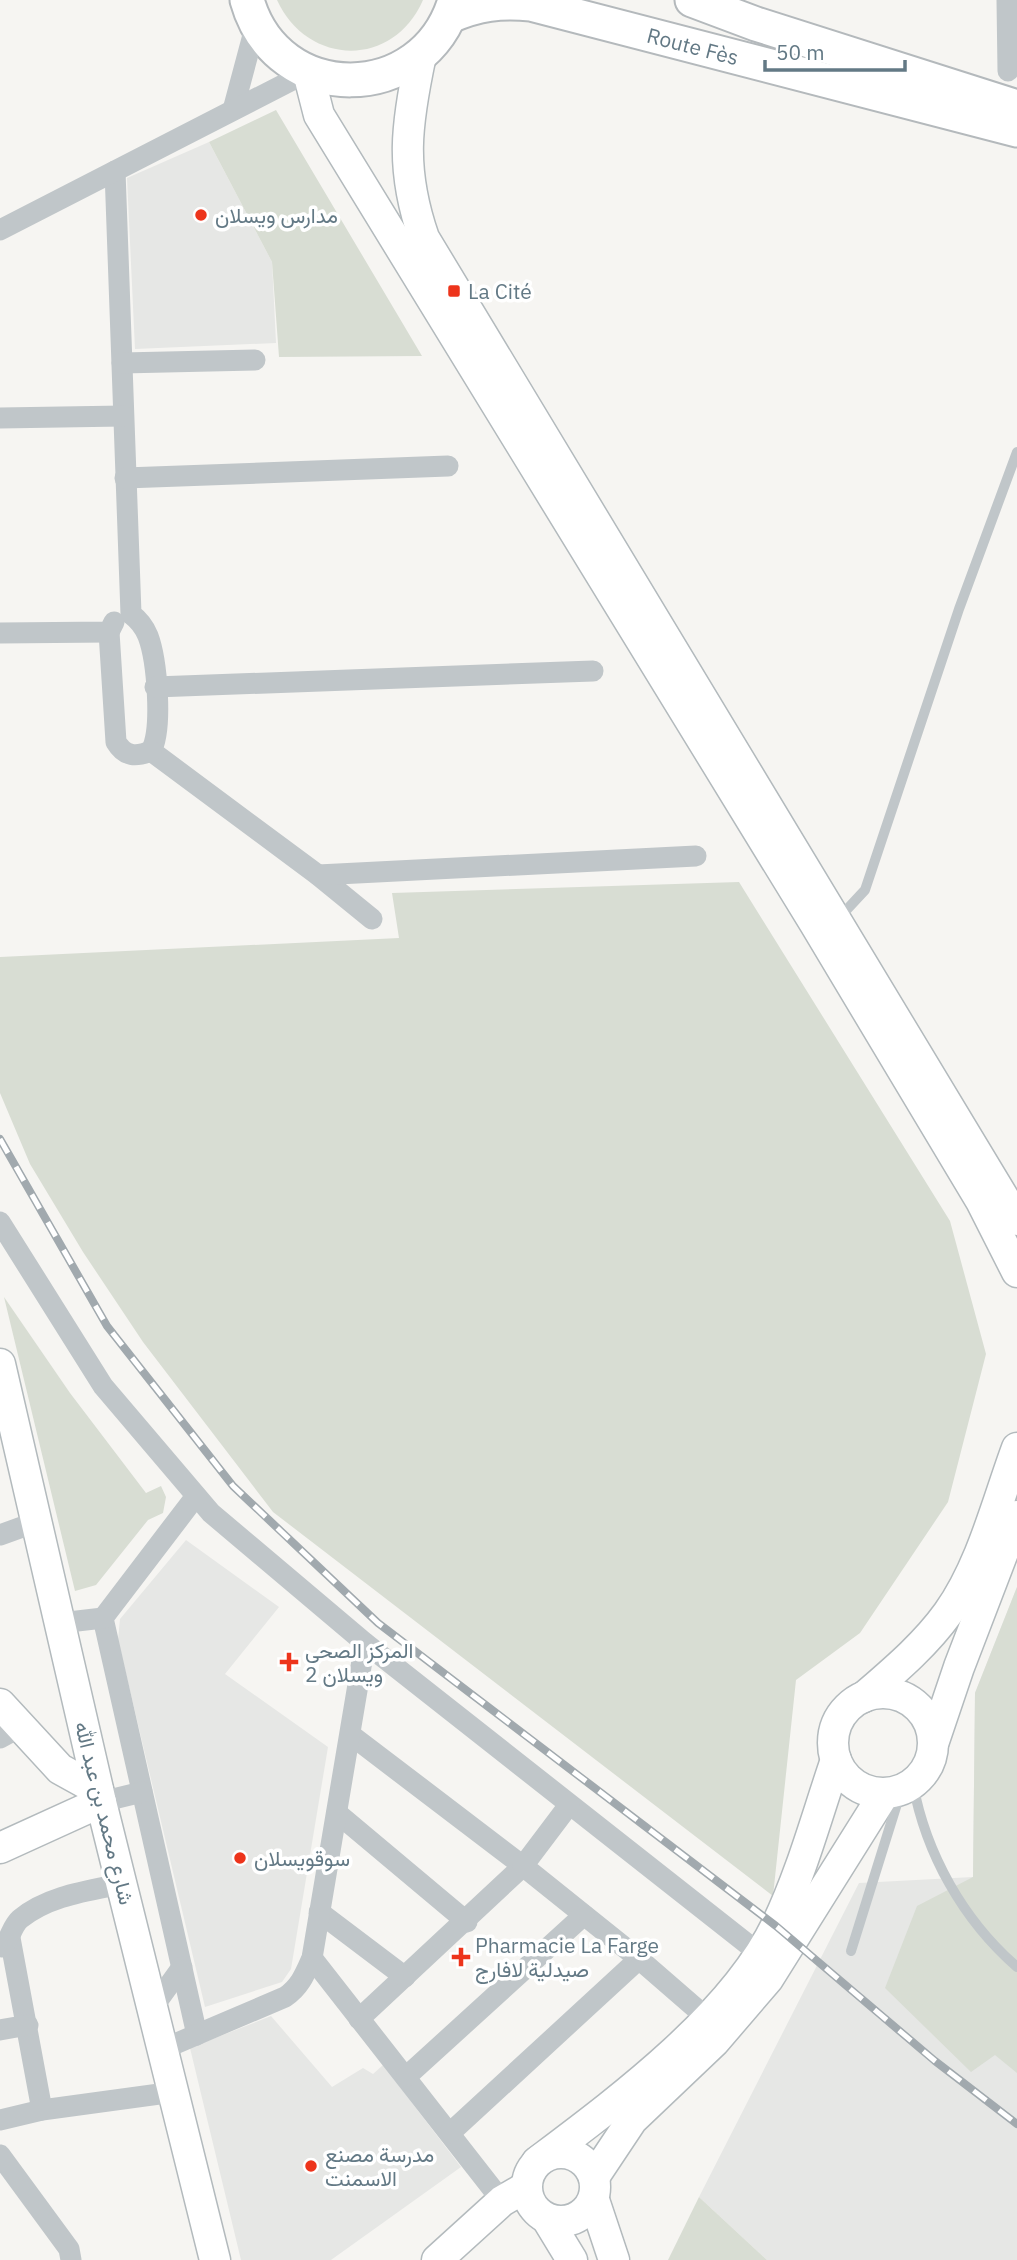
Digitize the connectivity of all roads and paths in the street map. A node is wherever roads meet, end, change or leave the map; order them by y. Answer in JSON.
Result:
{"nodes":[{"id":1,"x":692,"y":0,"type":"edge"},
{"id":2,"x":1007,"y":0,"type":"edge"},
{"id":3,"x":452,"y":8,"type":"edge"},
{"id":4,"x":252,"y":12,"type":"edge"},
{"id":5,"x":421,"y":55,"type":"junction"},
{"id":6,"x":1008,"y":71,"type":"dead end"},
{"id":7,"x":309,"y":72,"type":"junction"},
{"id":8,"x":1017,"y":107,"type":"edge"},
{"id":9,"x":233,"y":110,"type":"junction"},
{"id":10,"x":1017,"y":130,"type":"edge"},
{"id":11,"x":115,"y":171,"type":"junction"},
{"id":12,"x":0,"y":230,"type":"edge"},
{"id":13,"x":255,"y":360,"type":"dead end"},
{"id":14,"x":122,"y":363,"type":"junction"},
{"id":15,"x":123,"y":416,"type":"junction"},
{"id":16,"x":0,"y":418,"type":"edge"},
{"id":17,"x":1017,"y":452,"type":"edge"},
{"id":18,"x":448,"y":467,"type":"dead end"},
{"id":19,"x":125,"y":478,"type":"junction"},
{"id":20,"x":131,"y":614,"type":"junction"},
{"id":21,"x":108,"y":632,"type":"junction"},
{"id":22,"x":0,"y":633,"type":"edge"},
{"id":23,"x":593,"y":671,"type":"dead end"},
{"id":24,"x":155,"y":687,"type":"junction"},
{"id":25,"x":151,"y":751,"type":"junction"},
{"id":26,"x":696,"y":856,"type":"dead end"},
{"id":27,"x":318,"y":875,"type":"junction"},
{"id":28,"x":372,"y":919,"type":"dead end"},
{"id":29,"x":838,"y":919,"type":"junction"},
{"id":30,"x":0,"y":1222,"type":"edge"},
{"id":31,"x":1009,"y":1231,"type":"edge"},
{"id":32,"x":1017,"y":1272,"type":"edge"},
{"id":33,"x":0,"y":1364,"type":"edge"},
{"id":34,"x":1017,"y":1448,"type":"edge"},
{"id":35,"x":196,"y":1496,"type":"junction"},
{"id":36,"x":1017,"y":1516,"type":"edge"},
{"id":37,"x":36,"y":1522,"type":"junction"},
{"id":38,"x":0,"y":1535,"type":"edge"},
{"id":39,"x":103,"y":1618,"type":"junction"},
{"id":40,"x":60,"y":1623,"type":"junction"},
{"id":41,"x":365,"y":1643,"type":"junction"},
{"id":42,"x":864,"y":1697,"type":"junction"},
{"id":43,"x":0,"y":1704,"type":"edge"},
{"id":44,"x":10,"y":1733,"type":"edge"},
{"id":45,"x":351,"y":1735,"type":"junction"},
{"id":46,"x":934,"y":1741,"type":"junction"},
{"id":47,"x":835,"y":1760,"type":"junction"},
{"id":48,"x":899,"y":1790,"type":"junction"},
{"id":49,"x":142,"y":1792,"type":"junction"},
{"id":50,"x":99,"y":1796,"type":"junction"},
{"id":51,"x":569,"y":1805,"type":"junction"},
{"id":52,"x":337,"y":1813,"type":"junction"},
{"id":53,"x":0,"y":1847,"type":"edge"},
{"id":54,"x":523,"y":1866,"type":"junction"},
{"id":55,"x":121,"y":1884,"type":"junction"},
{"id":56,"x":319,"y":1912,"type":"junction"},
{"id":57,"x":584,"y":1914,"type":"junction"},
{"id":58,"x":467,"y":1922,"type":"junction"},
{"id":59,"x":5,"y":1943,"type":"edge"},
{"id":60,"x":852,"y":1951,"type":"dead end"},
{"id":61,"x":760,"y":1954,"type":"junction"},
{"id":62,"x":312,"y":1958,"type":"junction"},
{"id":63,"x":639,"y":1959,"type":"junction"},
{"id":64,"x":181,"y":1967,"type":"junction"},
{"id":65,"x":1017,"y":1967,"type":"edge"},
{"id":66,"x":405,"y":1977,"type":"junction"},
{"id":67,"x":154,"y":2006,"type":"junction"},
{"id":68,"x":707,"y":2018,"type":"junction"},
{"id":69,"x":359,"y":2019,"type":"junction"},
{"id":70,"x":28,"y":2025,"type":"junction"},
{"id":71,"x":0,"y":2030,"type":"edge"},
{"id":72,"x":197,"y":2035,"type":"junction"},
{"id":73,"x":163,"y":2049,"type":"junction"},
{"id":74,"x":407,"y":2076,"type":"junction"},
{"id":75,"x":174,"y":2092,"type":"junction"},
{"id":76,"x":42,"y":2109,"type":"junction"},
{"id":77,"x":0,"y":2120,"type":"edge"},
{"id":78,"x":450,"y":2133,"type":"junction"},
{"id":79,"x":0,"y":2155,"type":"edge"},
{"id":80,"x":594,"y":2188,"type":"junction"},
{"id":81,"x":530,"y":2196,"type":"junction"},
{"id":82,"x":71,"y":2260,"type":"edge"},
{"id":83,"x":215,"y":2260,"type":"edge"},
{"id":84,"x":437,"y":2260,"type":"edge"},
{"id":85,"x":572,"y":2260,"type":"edge"},
{"id":86,"x":614,"y":2260,"type":"edge"}],
"edges":[{"from":1,"to":8,"type":"main road","name":"Route Fès"},
{"from":2,"to":6,"type":"street"},
{"from":3,"to":5,"type":"main road","name":"Route Fès"},
{"from":3,"to":10,"type":"main road","name":"Route Fès"},
{"from":4,"to":7,"type":"main road","name":"Route Fès"},
{"from":4,"to":9,"type":"street"},
{"from":5,"to":7,"type":"main road","name":"Route Fès"},
{"from":5,"to":29,"type":"street"},
{"from":7,"to":9,"type":"street"},
{"from":7,"to":31,"type":"street"},
{"from":9,"to":11,"type":"street"},
{"from":11,"to":12,"type":"street"},
{"from":11,"to":14,"type":"street"},
{"from":13,"to":14,"type":"street"},
{"from":14,"to":15,"type":"street"},
{"from":15,"to":16,"type":"street"},
{"from":15,"to":19,"type":"street"},
{"from":17,"to":29,"type":"lane"},
{"from":18,"to":19,"type":"street"},
{"from":19,"to":20,"type":"street"},
{"from":20,"to":21,"type":"street"},
{"from":20,"to":24,"type":"street"},
{"from":21,"to":22,"type":"street"},
{"from":21,"to":25,"type":"street"},
{"from":23,"to":24,"type":"street"},
{"from":24,"to":25,"type":"street"},
{"from":25,"to":27,"type":"street"},
{"from":26,"to":27,"type":"street"},
{"from":27,"to":28,"type":"street"},
{"from":29,"to":31,"type":"street"},
{"from":30,"to":35,"type":"street"},
{"from":31,"to":32,"type":"street"},
{"from":33,"to":37,"type":"street","name":"شارع محمد بن عبد الله"},
{"from":34,"to":42,"type":"street"},
{"from":35,"to":39,"type":"street"},
{"from":35,"to":41,"type":"street"},
{"from":36,"to":46,"type":"street"},
{"from":37,"to":38,"type":"street"},
{"from":37,"to":40,"type":"street","name":"شارع محمد بن عبد الله"},
{"from":39,"to":40,"type":"street"},
{"from":39,"to":49,"type":"street"},
{"from":40,"to":50,"type":"street","name":"شارع محمد بن عبد الله"},
{"from":41,"to":45,"type":"street"},
{"from":41,"to":51,"type":"street"},
{"from":42,"to":46,"type":"street"},
{"from":42,"to":47,"type":"street"},
{"from":43,"to":44,"type":"street"},
{"from":44,"to":50,"type":"street"},
{"from":45,"to":52,"type":"street"},
{"from":45,"to":54,"type":"street"},
{"from":46,"to":48,"type":"street"},
{"from":47,"to":48,"type":"street"},
{"from":47,"to":61,"type":"street"},
{"from":48,"to":60,"type":"lane"},
{"from":48,"to":65,"type":"lane"},
{"from":48,"to":80,"type":"street"},
{"from":49,"to":50,"type":"street"},
{"from":49,"to":64,"type":"street"},
{"from":50,"to":53,"type":"street"},
{"from":50,"to":55,"type":"street","name":"شارع محمد بن عبد الله"},
{"from":51,"to":54,"type":"street"},
{"from":51,"to":61,"type":"street"},
{"from":52,"to":56,"type":"street"},
{"from":52,"to":58,"type":"street"},
{"from":54,"to":57,"type":"street"},
{"from":54,"to":58,"type":"street"},
{"from":55,"to":59,"type":"street"},
{"from":55,"to":67,"type":"street","name":"شارع محمد بن عبد الله"},
{"from":56,"to":62,"type":"street"},
{"from":56,"to":66,"type":"street"},
{"from":57,"to":63,"type":"street"},
{"from":57,"to":74,"type":"street"},
{"from":58,"to":66,"type":"street"},
{"from":59,"to":70,"type":"street"},
{"from":61,"to":68,"type":"street"},
{"from":62,"to":69,"type":"street"},
{"from":62,"to":72,"type":"street"},
{"from":63,"to":68,"type":"street"},
{"from":63,"to":78,"type":"street"},
{"from":64,"to":67,"type":"street"},
{"from":64,"to":72,"type":"street"},
{"from":66,"to":69,"type":"street"},
{"from":67,"to":73,"type":"street","name":"شارع محمد بن عبد الله"},
{"from":68,"to":81,"type":"street"},
{"from":69,"to":74,"type":"street"},
{"from":70,"to":71,"type":"street"},
{"from":70,"to":76,"type":"street"},
{"from":72,"to":73,"type":"street"},
{"from":73,"to":75,"type":"street","name":"شارع محمد بن عبد الله"},
{"from":74,"to":78,"type":"street"},
{"from":75,"to":76,"type":"street"},
{"from":75,"to":83,"type":"street","name":"شارع محمد بن عبد الله"},
{"from":76,"to":77,"type":"street"},
{"from":78,"to":81,"type":"street"},
{"from":79,"to":82,"type":"street"},
{"from":80,"to":81,"type":"street"},
{"from":80,"to":81,"type":"street"},
{"from":80,"to":86,"type":"street"},
{"from":81,"to":84,"type":"street"},
{"from":81,"to":85,"type":"street"}]}
